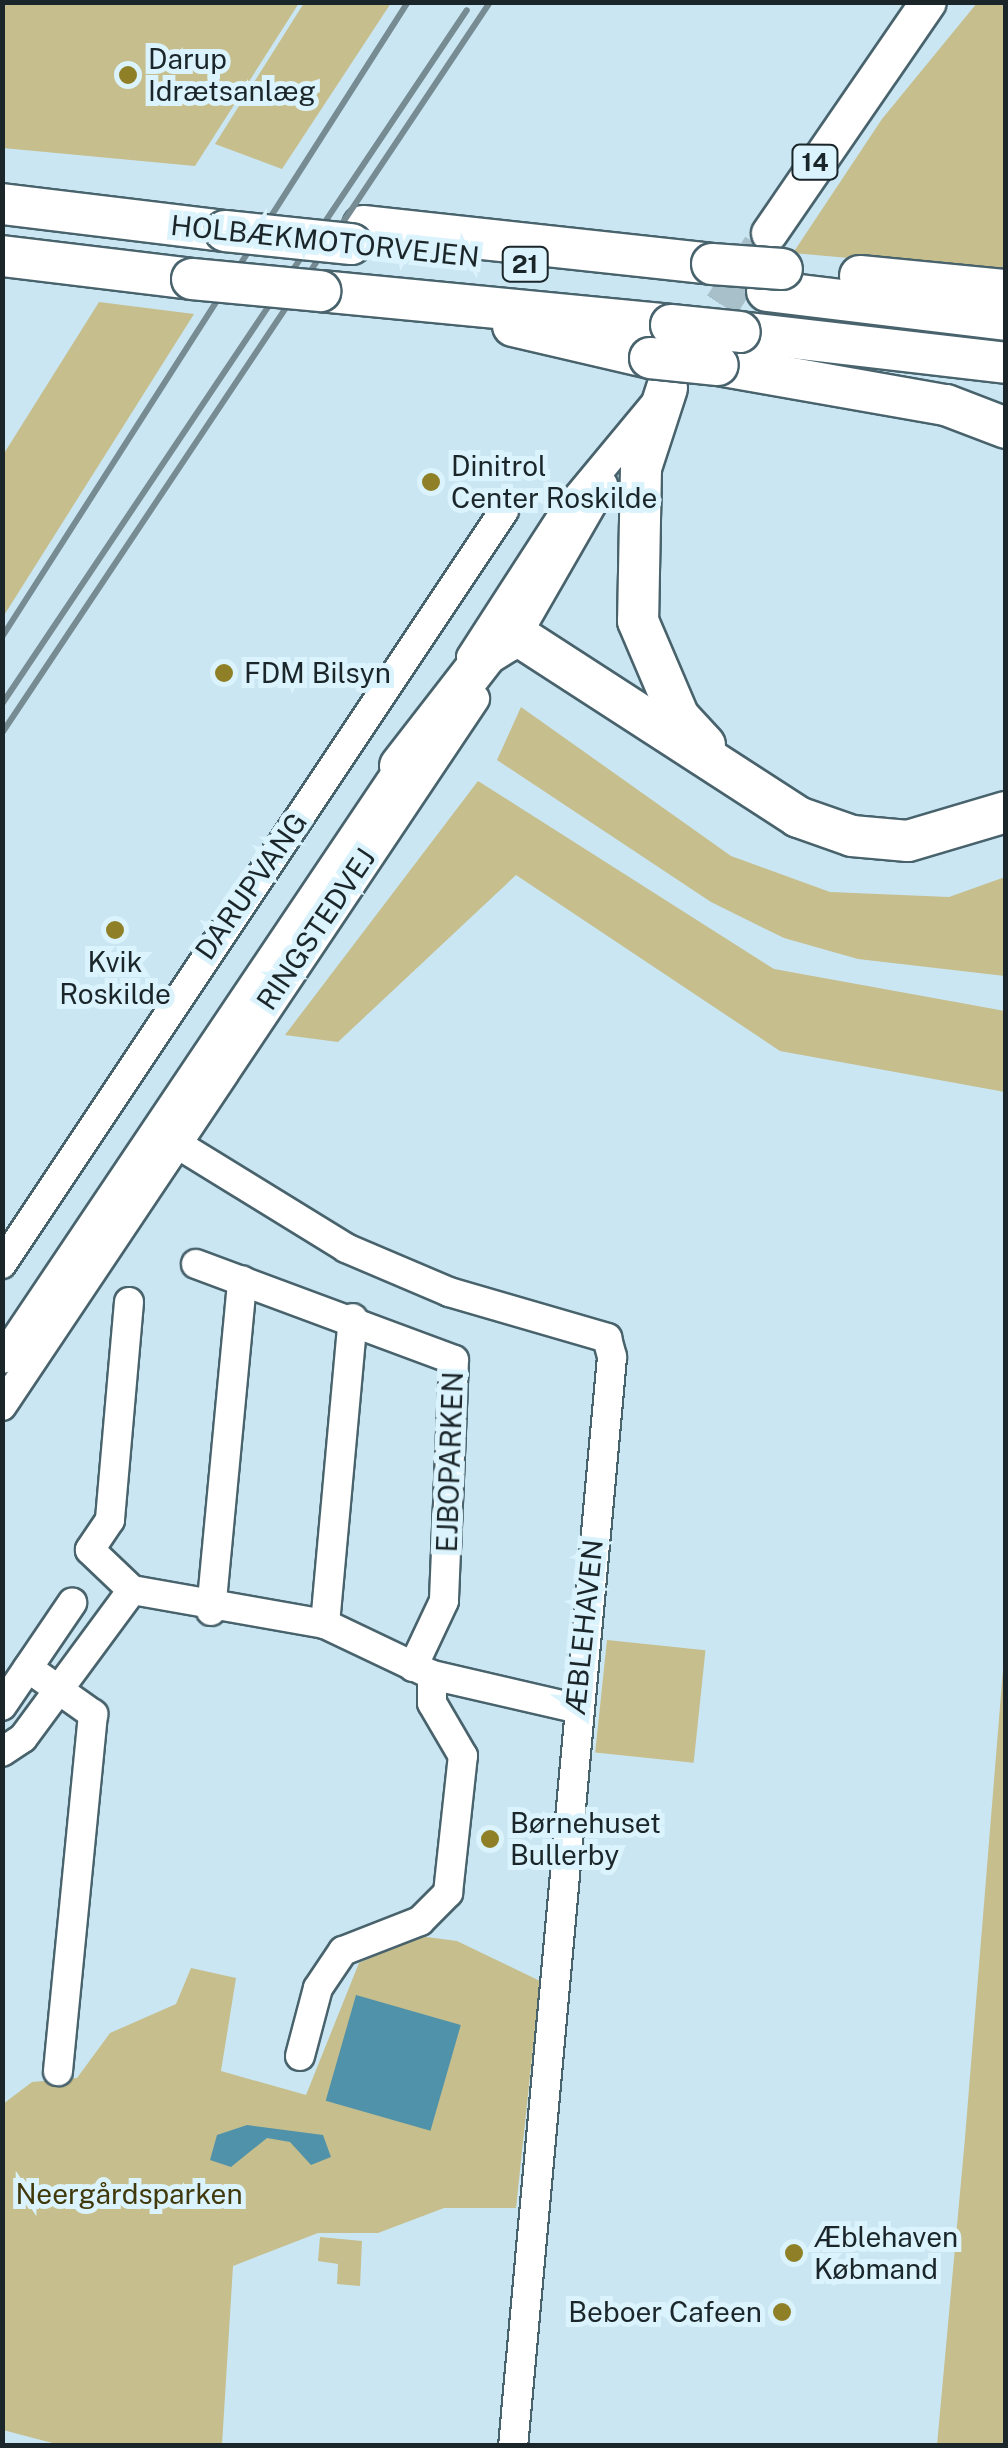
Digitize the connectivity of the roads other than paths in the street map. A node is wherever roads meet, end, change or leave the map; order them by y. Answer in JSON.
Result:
{"nodes":[{"id":1,"x":904,"y":2,"type":"edge"},
{"id":2,"x":928,"y":2,"type":"edge"},
{"id":3,"x":861,"y":92,"type":"junction"},
{"id":4,"x":2,"y":204,"type":"edge"},
{"id":5,"x":2,"y":256,"type":"edge"},
{"id":6,"x":773,"y":264,"type":"junction"},
{"id":7,"x":1006,"y":290,"type":"edge"},
{"id":8,"x":1006,"y":320,"type":"edge"},
{"id":9,"x":729,"y":349,"type":"junction"},
{"id":10,"x":662,"y":357,"type":"junction"},
{"id":11,"x":1006,"y":363,"type":"edge"},
{"id":12,"x":1006,"y":428,"type":"edge"},
{"id":13,"x":621,"y":447,"type":"junction"},
{"id":14,"x":504,"y":511,"type":"dead end"},
{"id":15,"x":517,"y":636,"type":"junction"},
{"id":16,"x":400,"y":766,"type":"junction"},
{"id":17,"x":739,"y":781,"type":"junction"},
{"id":18,"x":1006,"y":812,"type":"edge"},
{"id":19,"x":165,"y":1138,"type":"junction"},
{"id":20,"x":2,"y":1264,"type":"edge"},
{"id":21,"x":196,"y":1264,"type":"dead end"},
{"id":22,"x":242,"y":1280,"type":"junction"},
{"id":23,"x":129,"y":1302,"type":"dead end"},
{"id":24,"x":353,"y":1318,"type":"junction"},
{"id":25,"x":2,"y":1359,"type":"edge"},
{"id":26,"x":2,"y":1406,"type":"edge"},
{"id":27,"x":132,"y":1590,"type":"junction"},
{"id":28,"x":72,"y":1603,"type":"dead end"},
{"id":29,"x":211,"y":1611,"type":"junction"},
{"id":30,"x":324,"y":1624,"type":"junction"},
{"id":31,"x":28,"y":1668,"type":"junction"},
{"id":32,"x":422,"y":1671,"type":"junction"},
{"id":33,"x":60,"y":1689,"type":"junction"},
{"id":34,"x":2,"y":1706,"type":"edge"},
{"id":35,"x":575,"y":1708,"type":"junction"},
{"id":36,"x":2,"y":1752,"type":"edge"},
{"id":37,"x":300,"y":2056,"type":"dead end"},
{"id":38,"x":58,"y":2071,"type":"dead end"},
{"id":39,"x":513,"y":2446,"type":"edge"}],
"edges":[{"from":1,"to":3,"type":"main road"},
{"from":2,"to":3,"type":"main road","number":"14"},
{"from":3,"to":6,"type":"main road","number":"14"},
{"from":4,"to":6,"type":"highway","name":"HOLBÆKMOTORVEJEN","number":"21","bridge":true},
{"from":5,"to":10,"type":"highway","name":"HOLBÆKMOTORVEJEN","number":"21","bridge":true},
{"from":6,"to":7,"type":"highway"},
{"from":6,"to":8,"type":"highway","name":"HOLBÆKMOTORVEJEN","number":"21"},
{"from":9,"to":10,"type":"highway","name":"HOLBÆKMOTORVEJEN","number":"21","bridge":true},
{"from":9,"to":11,"type":"highway","name":"HOLBÆKMOTORVEJEN","number":"21"},
{"from":9,"to":12,"type":"highway"},
{"from":10,"to":13,"type":"street","name":"RINGSTEDVEJ"},
{"from":10,"to":17,"type":"highway"},
{"from":13,"to":15,"type":"street","name":"RINGSTEDVEJ"},
{"from":13,"to":16,"type":"street","name":"RINGSTEDVEJ"},
{"from":14,"to":20,"type":"street","name":"DARUPVANG"},
{"from":15,"to":16,"type":"highway"},
{"from":15,"to":17,"type":"highway"},
{"from":15,"to":19,"type":"street","name":"RINGSTEDVEJ"},
{"from":16,"to":19,"type":"street","name":"RINGSTEDVEJ"},
{"from":17,"to":18,"type":"highway"},
{"from":19,"to":25,"type":"street","name":"RINGSTEDVEJ"},
{"from":19,"to":26,"type":"street","name":"RINGSTEDVEJ"},
{"from":19,"to":35,"type":"street","name":"ÆBLEHAVEN"},
{"from":21,"to":22,"type":"street","name":"EJBOPARKEN"},
{"from":22,"to":24,"type":"street","name":"EJBOPARKEN"},
{"from":22,"to":29,"type":"street"},
{"from":23,"to":27,"type":"street"},
{"from":24,"to":30,"type":"street"},
{"from":24,"to":32,"type":"street","name":"EJBOPARKEN"},
{"from":27,"to":29,"type":"street"},
{"from":27,"to":33,"type":"street"},
{"from":28,"to":31,"type":"street"},
{"from":29,"to":30,"type":"street"},
{"from":30,"to":32,"type":"street"},
{"from":31,"to":33,"type":"street"},
{"from":31,"to":34,"type":"street"},
{"from":32,"to":35,"type":"street"},
{"from":32,"to":37,"type":"street"},
{"from":33,"to":36,"type":"street"},
{"from":33,"to":38,"type":"street"},
{"from":35,"to":39,"type":"street","name":"ÆBLEHAVEN"}]}
